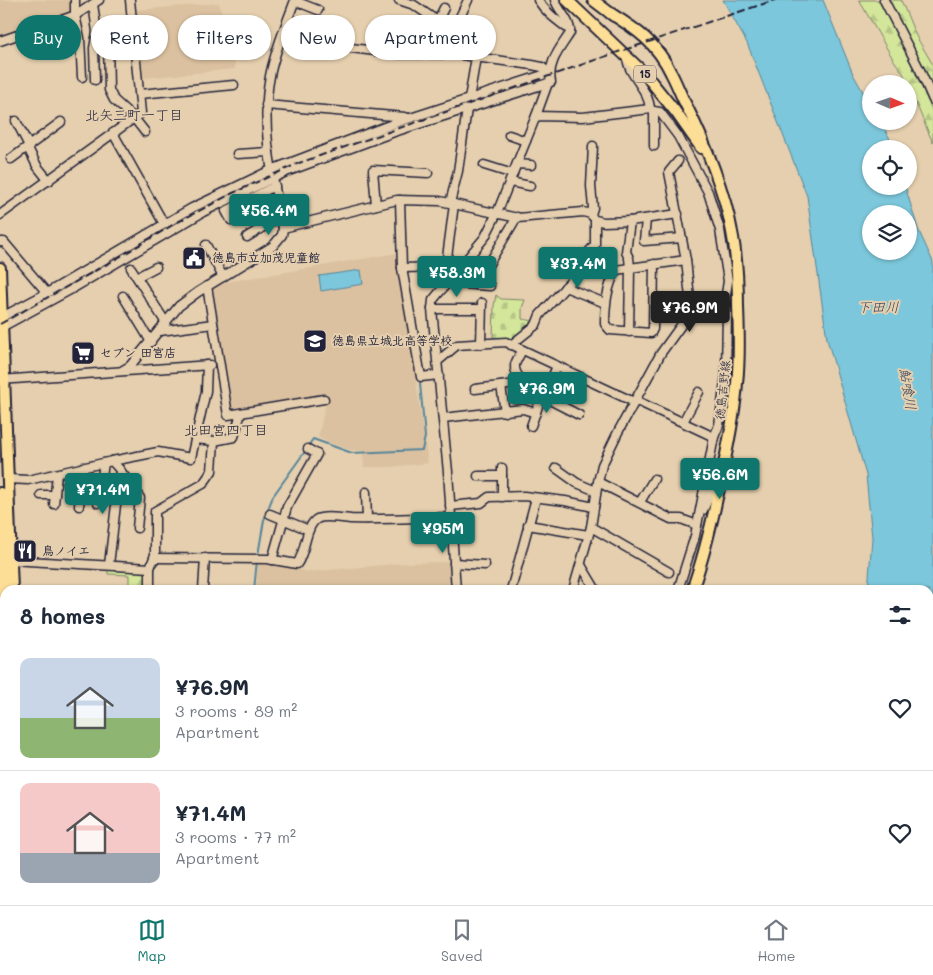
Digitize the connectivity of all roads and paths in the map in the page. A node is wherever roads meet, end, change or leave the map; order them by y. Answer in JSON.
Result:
{"nodes":[{"id":1,"x":75,"y":0,"type":"edge"},
{"id":2,"x":130,"y":0,"type":"edge"},
{"id":3,"x":295,"y":0,"type":"edge"},
{"id":4,"x":399,"y":0,"type":"edge"},
{"id":5,"x":468,"y":0,"type":"edge"},
{"id":6,"x":538,"y":0,"type":"edge"},
{"id":7,"x":555,"y":0,"type":"edge"},
{"id":8,"x":567,"y":0,"type":"edge"},
{"id":9,"x":593,"y":0,"type":"edge"},
{"id":10,"x":884,"y":0,"type":"edge"},
{"id":11,"x":96,"y":2,"type":"edge"},
{"id":12,"x":444,"y":8,"type":"dead end"},
{"id":13,"x":318,"y":10,"type":"dead end"},
{"id":14,"x":75,"y":15,"type":"joint"},
{"id":15,"x":290,"y":15,"type":"edge"},
{"id":16,"x":428,"y":15,"type":"edge"},
{"id":17,"x":440,"y":15,"type":"edge"},
{"id":18,"x":461,"y":15,"type":"edge"},
{"id":19,"x":570,"y":30,"type":"junction"},
{"id":20,"x":15,"y":36,"type":"edge"},
{"id":21,"x":0,"y":41,"type":"edge"},
{"id":22,"x":281,"y":41,"type":"edge"},
{"id":23,"x":627,"y":57,"type":"junction"},
{"id":24,"x":81,"y":58,"type":"edge"},
{"id":25,"x":108,"y":60,"type":"edge"},
{"id":26,"x":476,"y":60,"type":"edge"},
{"id":27,"x":496,"y":60,"type":"edge"},
{"id":28,"x":549,"y":73,"type":"junction"},
{"id":29,"x":82,"y":77,"type":"dead end"},
{"id":30,"x":95,"y":80,"type":"dead end"},
{"id":31,"x":550,"y":83,"type":"junction"},
{"id":32,"x":234,"y":84,"type":"dead end"},
{"id":33,"x":140,"y":94,"type":"junction"},
{"id":34,"x":469,"y":99,"type":"junction"},
{"id":35,"x":933,"y":100,"type":"edge"},
{"id":36,"x":266,"y":105,"type":"junction"},
{"id":37,"x":467,"y":109,"type":"junction"},
{"id":38,"x":655,"y":111,"type":"junction"},
{"id":39,"x":536,"y":116,"type":"junction"},
{"id":40,"x":134,"y":118,"type":"junction"},
{"id":41,"x":408,"y":118,"type":"junction"},
{"id":42,"x":16,"y":121,"type":"dead end"},
{"id":43,"x":61,"y":122,"type":"dead end"},
{"id":44,"x":145,"y":132,"type":"dead end"},
{"id":45,"x":112,"y":133,"type":"junction"},
{"id":46,"x":509,"y":135,"type":"dead end"},
{"id":47,"x":526,"y":141,"type":"junction"},
{"id":48,"x":593,"y":146,"type":"dead end"},
{"id":49,"x":654,"y":146,"type":"dead end"},
{"id":50,"x":28,"y":147,"type":"junction"},
{"id":51,"x":269,"y":152,"type":"junction"},
{"id":52,"x":237,"y":154,"type":"dead end"},
{"id":53,"x":11,"y":159,"type":"dead end"},
{"id":54,"x":678,"y":161,"type":"dead end"},
{"id":55,"x":710,"y":162,"type":"junction"},
{"id":56,"x":518,"y":164,"type":"junction"},
{"id":57,"x":484,"y":165,"type":"dead end"},
{"id":58,"x":531,"y":165,"type":"dead end"},
{"id":59,"x":271,"y":170,"type":"junction"},
{"id":60,"x":428,"y":173,"type":"dead end"},
{"id":61,"x":513,"y":174,"type":"junction"},
{"id":62,"x":49,"y":181,"type":"junction"},
{"id":63,"x":274,"y":182,"type":"junction"},
{"id":64,"x":510,"y":182,"type":"junction"},
{"id":65,"x":530,"y":186,"type":"dead end"},
{"id":66,"x":400,"y":200,"type":"junction"},
{"id":67,"x":452,"y":203,"type":"junction"},
{"id":68,"x":376,"y":205,"type":"junction"},
{"id":69,"x":497,"y":213,"type":"junction"},
{"id":70,"x":678,"y":214,"type":"junction"},
{"id":71,"x":0,"y":215,"type":"edge"},
{"id":72,"x":281,"y":216,"type":"junction"},
{"id":73,"x":593,"y":217,"type":"junction"},
{"id":74,"x":516,"y":218,"type":"junction"},
{"id":75,"x":646,"y":219,"type":"junction"},
{"id":76,"x":231,"y":220,"type":"dead end"},
{"id":77,"x":630,"y":221,"type":"junction"},
{"id":78,"x":164,"y":224,"type":"junction"},
{"id":79,"x":283,"y":228,"type":"junction"},
{"id":80,"x":485,"y":236,"type":"junction"},
{"id":81,"x":247,"y":237,"type":"dead end"},
{"id":82,"x":682,"y":238,"type":"junction"},
{"id":83,"x":0,"y":242,"type":"edge"},
{"id":84,"x":206,"y":245,"type":"dead end"},
{"id":85,"x":500,"y":245,"type":"junction"},
{"id":86,"x":736,"y":257,"type":"junction"},
{"id":87,"x":686,"y":260,"type":"junction"},
{"id":88,"x":654,"y":264,"type":"junction"},
{"id":89,"x":553,"y":265,"type":"dead end"},
{"id":90,"x":576,"y":266,"type":"junction"},
{"id":91,"x":156,"y":267,"type":"dead end"},
{"id":92,"x":445,"y":267,"type":"junction"},
{"id":93,"x":0,"y":268,"type":"edge"},
{"id":94,"x":132,"y":268,"type":"dead end"},
{"id":95,"x":402,"y":268,"type":"junction"},
{"id":96,"x":630,"y":268,"type":"junction"},
{"id":97,"x":137,"y":277,"type":"junction"},
{"id":98,"x":223,"y":277,"type":"junction"},
{"id":99,"x":728,"y":281,"type":"junction"},
{"id":100,"x":476,"y":285,"type":"junction"},
{"id":101,"x":207,"y":286,"type":"junction"},
{"id":102,"x":445,"y":286,"type":"junction"},
{"id":103,"x":490,"y":286,"type":"dead end"},
{"id":104,"x":565,"y":287,"type":"junction"},
{"id":105,"x":46,"y":293,"type":"junction"},
{"id":106,"x":123,"y":296,"type":"dead end"},
{"id":107,"x":725,"y":300,"type":"junction"},
{"id":108,"x":689,"y":302,"type":"junction"},
{"id":109,"x":605,"y":303,"type":"junction"},
{"id":110,"x":432,"y":309,"type":"junction"},
{"id":111,"x":727,"y":312,"type":"junction"},
{"id":112,"x":2,"y":322,"type":"edge"},
{"id":113,"x":166,"y":323,"type":"junction"},
{"id":114,"x":213,"y":324,"type":"junction"},
{"id":115,"x":160,"y":331,"type":"junction"},
{"id":116,"x":629,"y":332,"type":"junction"},
{"id":117,"x":739,"y":333,"type":"junction"},
{"id":118,"x":151,"y":342,"type":"junction"},
{"id":119,"x":481,"y":344,"type":"junction"},
{"id":120,"x":511,"y":345,"type":"junction"},
{"id":121,"x":522,"y":350,"type":"junction"},
{"id":122,"x":438,"y":361,"type":"junction"},
{"id":123,"x":219,"y":364,"type":"junction"},
{"id":124,"x":207,"y":365,"type":"junction"},
{"id":125,"x":557,"y":366,"type":"junction"},
{"id":126,"x":123,"y":370,"type":"junction"},
{"id":127,"x":439,"y":375,"type":"junction"},
{"id":128,"x":2,"y":380,"type":"edge"},
{"id":129,"x":524,"y":383,"type":"junction"},
{"id":130,"x":501,"y":386,"type":"junction"},
{"id":131,"x":474,"y":389,"type":"dead end"},
{"id":132,"x":699,"y":392,"type":"dead end"},
{"id":133,"x":543,"y":396,"type":"junction"},
{"id":134,"x":324,"y":399,"type":"dead end"},
{"id":135,"x":634,"y":401,"type":"junction"},
{"id":136,"x":505,"y":412,"type":"junction"},
{"id":137,"x":241,"y":413,"type":"junction"},
{"id":138,"x":536,"y":413,"type":"junction"},
{"id":139,"x":579,"y":415,"type":"dead end"},
{"id":140,"x":442,"y":418,"type":"junction"},
{"id":141,"x":683,"y":422,"type":"junction"},
{"id":142,"x":531,"y":426,"type":"dead end"},
{"id":143,"x":714,"y":437,"type":"junction"},
{"id":144,"x":195,"y":439,"type":"junction"},
{"id":145,"x":214,"y":441,"type":"junction"},
{"id":146,"x":308,"y":449,"type":"dead end"},
{"id":147,"x":108,"y":462,"type":"junction"},
{"id":148,"x":83,"y":467,"type":"junction"},
{"id":149,"x":556,"y":468,"type":"dead end"},
{"id":150,"x":120,"y":470,"type":"junction"},
{"id":151,"x":723,"y":470,"type":"junction"},
{"id":152,"x":57,"y":474,"type":"junction"},
{"id":153,"x":478,"y":476,"type":"dead end"},
{"id":154,"x":8,"y":479,"type":"junction"},
{"id":155,"x":654,"y":479,"type":"dead end"},
{"id":156,"x":598,"y":482,"type":"junction"},
{"id":157,"x":366,"y":492,"type":"dead end"},
{"id":158,"x":596,"y":492,"type":"junction"},
{"id":159,"x":0,"y":493,"type":"edge"},
{"id":160,"x":41,"y":495,"type":"dead end"},
{"id":161,"x":55,"y":495,"type":"junction"},
{"id":162,"x":80,"y":497,"type":"junction"},
{"id":163,"x":90,"y":497,"type":"dead end"},
{"id":164,"x":502,"y":497,"type":"junction"},
{"id":165,"x":536,"y":498,"type":"junction"},
{"id":166,"x":640,"y":502,"type":"junction"},
{"id":167,"x":98,"y":503,"type":"dead end"},
{"id":168,"x":54,"y":504,"type":"dead end"},
{"id":169,"x":79,"y":506,"type":"dead end"},
{"id":170,"x":450,"y":506,"type":"junction"},
{"id":171,"x":594,"y":507,"type":"junction"},
{"id":172,"x":270,"y":514,"type":"dead end"},
{"id":173,"x":699,"y":516,"type":"junction"},
{"id":174,"x":451,"y":517,"type":"junction"},
{"id":175,"x":367,"y":519,"type":"junction"},
{"id":176,"x":283,"y":520,"type":"junction"},
{"id":177,"x":528,"y":525,"type":"junction"},
{"id":178,"x":697,"y":525,"type":"junction"},
{"id":179,"x":137,"y":528,"type":"dead end"},
{"id":180,"x":309,"y":530,"type":"junction"},
{"id":181,"x":589,"y":531,"type":"junction"},
{"id":182,"x":4,"y":558,"type":"edge"},
{"id":183,"x":154,"y":558,"type":"junction"},
{"id":184,"x":205,"y":558,"type":"junction"},
{"id":185,"x":272,"y":560,"type":"junction"},
{"id":186,"x":454,"y":563,"type":"junction"},
{"id":187,"x":109,"y":565,"type":"junction"},
{"id":188,"x":485,"y":565,"type":"dead end"},
{"id":189,"x":581,"y":565,"type":"junction"},
{"id":190,"x":150,"y":568,"type":"junction"},
{"id":191,"x":669,"y":572,"type":"dead end"},
{"id":192,"x":3,"y":585,"type":"edge"},
{"id":193,"x":11,"y":585,"type":"edge"},
{"id":194,"x":150,"y":585,"type":"edge"},
{"id":195,"x":203,"y":585,"type":"edge"},
{"id":196,"x":456,"y":585,"type":"edge"},
{"id":197,"x":511,"y":585,"type":"edge"},
{"id":198,"x":575,"y":585,"type":"edge"},
{"id":199,"x":593,"y":585,"type":"edge"},
{"id":200,"x":679,"y":585,"type":"edge"},
{"id":201,"x":694,"y":585,"type":"edge"}],
"edges":[{"from":1,"to":14,"type":"street"},
{"from":2,"to":33,"type":"street"},
{"from":3,"to":13,"type":"street"},
{"from":3,"to":15,"type":"street"},
{"from":4,"to":16,"type":"street"},
{"from":5,"to":18,"type":"street"},
{"from":6,"to":19,"type":"street"},
{"from":7,"to":19,"type":"street"},
{"from":8,"to":23,"type":"main road","name":"徳島吉野線","number":"15"},
{"from":9,"to":55,"type":"main road","name":"徳島吉野線","number":"15"},
{"from":10,"to":35,"type":"street"},
{"from":11,"to":14,"type":"street"},
{"from":11,"to":30,"type":"street"},
{"from":12,"to":17,"type":"street"},
{"from":19,"to":28,"type":"street"},
{"from":20,"to":21,"type":"street"},
{"from":22,"to":36,"type":"street"},
{"from":23,"to":38,"type":"street"},
{"from":23,"to":55,"type":"main road","name":"徳島吉野線","number":"15"},
{"from":24,"to":29,"type":"street"},
{"from":25,"to":40,"type":"street"},
{"from":26,"to":34,"type":"street"},
{"from":27,"to":28,"type":"street"},
{"from":28,"to":31,"type":"street"},
{"from":28,"to":34,"type":"street"},
{"from":31,"to":37,"type":"street"},
{"from":31,"to":39,"type":"street"},
{"from":32,"to":33,"type":"street"},
{"from":33,"to":40,"type":"street"},
{"from":34,"to":41,"type":"street"},
{"from":36,"to":41,"type":"street"},
{"from":36,"to":51,"type":"street"},
{"from":37,"to":63,"type":"street"},
{"from":37,"to":67,"type":"street"},
{"from":38,"to":39,"type":"street"},
{"from":38,"to":49,"type":"street"},
{"from":38,"to":99,"type":"street"},
{"from":39,"to":47,"type":"street"},
{"from":40,"to":44,"type":"street"},
{"from":40,"to":45,"type":"street"},
{"from":41,"to":59,"type":"street"},
{"from":42,"to":50,"type":"street"},
{"from":43,"to":50,"type":"street"},
{"from":45,"to":62,"type":"street"},
{"from":45,"to":78,"type":"street"},
{"from":46,"to":47,"type":"street"},
{"from":47,"to":56,"type":"street"},
{"from":48,"to":73,"type":"street"},
{"from":50,"to":53,"type":"street"},
{"from":50,"to":62,"type":"street"},
{"from":51,"to":52,"type":"street"},
{"from":51,"to":59,"type":"street"},
{"from":54,"to":70,"type":"street"},
{"from":55,"to":86,"type":"main road","name":"徳島吉野線","number":"15"},
{"from":56,"to":58,"type":"street"},
{"from":56,"to":61,"type":"street"},
{"from":57,"to":61,"type":"street"},
{"from":59,"to":63,"type":"street"},
{"from":59,"to":78,"type":"street"},
{"from":60,"to":68,"type":"street"},
{"from":61,"to":64,"type":"street"},
{"from":62,"to":71,"type":"street"},
{"from":63,"to":72,"type":"street"},
{"from":63,"to":76,"type":"street"},
{"from":63,"to":112,"type":"street"},
{"from":64,"to":65,"type":"street"},
{"from":64,"to":69,"type":"street"},
{"from":66,"to":67,"type":"street"},
{"from":66,"to":68,"type":"street"},
{"from":66,"to":95,"type":"street"},
{"from":67,"to":69,"type":"street"},
{"from":67,"to":92,"type":"street"},
{"from":68,"to":79,"type":"street"},
{"from":69,"to":74,"type":"street"},
{"from":69,"to":80,"type":"street"},
{"from":70,"to":75,"type":"street"},
{"from":70,"to":82,"type":"street"},
{"from":72,"to":79,"type":"street"},
{"from":72,"to":81,"type":"street"},
{"from":73,"to":74,"type":"street"},
{"from":73,"to":77,"type":"street"},
{"from":73,"to":90,"type":"street"},
{"from":74,"to":85,"type":"street"},
{"from":75,"to":77,"type":"street"},
{"from":75,"to":82,"type":"street"},
{"from":77,"to":96,"type":"street"},
{"from":78,"to":105,"type":"street"},
{"from":79,"to":98,"type":"street"},
{"from":80,"to":85,"type":"street"},
{"from":80,"to":102,"type":"street"},
{"from":82,"to":87,"type":"street"},
{"from":83,"to":105,"type":"street"},
{"from":84,"to":98,"type":"street"},
{"from":85,"to":100,"type":"street"},
{"from":86,"to":99,"type":"street"},
{"from":86,"to":117,"type":"main road","name":"徳島吉野線","number":"15"},
{"from":87,"to":88,"type":"street"},
{"from":87,"to":108,"type":"street"},
{"from":88,"to":96,"type":"street"},
{"from":88,"to":116,"type":"street"},
{"from":89,"to":90,"type":"street"},
{"from":90,"to":104,"type":"street"},
{"from":91,"to":97,"type":"street"},
{"from":92,"to":95,"type":"street"},
{"from":92,"to":102,"type":"street"},
{"from":93,"to":112,"type":"main road"},
{"from":94,"to":97,"type":"street"},
{"from":95,"to":127,"type":"street"},
{"from":96,"to":109,"type":"street"},
{"from":96,"to":116,"type":"street"},
{"from":97,"to":113,"type":"street"},
{"from":98,"to":101,"type":"street"},
{"from":99,"to":107,"type":"street"},
{"from":100,"to":102,"type":"street"},
{"from":100,"to":103,"type":"street"},
{"from":101,"to":113,"type":"street"},
{"from":101,"to":114,"type":"street"},
{"from":102,"to":110,"type":"street"},
{"from":104,"to":109,"type":"street"},
{"from":104,"to":120,"type":"street"},
{"from":105,"to":112,"type":"street"},
{"from":106,"to":118,"type":"street"},
{"from":107,"to":108,"type":"street"},
{"from":107,"to":111,"type":"street"},
{"from":108,"to":135,"type":"street"},
{"from":109,"to":116,"type":"street"},
{"from":110,"to":119,"type":"street"},
{"from":110,"to":122,"type":"street"},
{"from":111,"to":117,"type":"street"},
{"from":111,"to":143,"type":"street"},
{"from":112,"to":128,"type":"main road"},
{"from":113,"to":115,"type":"street"},
{"from":114,"to":115,"type":"street"},
{"from":114,"to":123,"type":"street"},
{"from":115,"to":118,"type":"street"},
{"from":117,"to":151,"type":"main road","name":"徳島吉野線","number":"15"},
{"from":118,"to":126,"type":"street"},
{"from":119,"to":120,"type":"street"},
{"from":119,"to":122,"type":"street"},
{"from":120,"to":121,"type":"street"},
{"from":121,"to":125,"type":"street"},
{"from":121,"to":129,"type":"street"},
{"from":122,"to":127,"type":"street"},
{"from":123,"to":124,"type":"street"},
{"from":123,"to":137,"type":"street"},
{"from":124,"to":126,"type":"street"},
{"from":124,"to":144,"type":"street"},
{"from":125,"to":133,"type":"street"},
{"from":125,"to":135,"type":"street"},
{"from":126,"to":128,"type":"street"},
{"from":127,"to":140,"type":"street"},
{"from":128,"to":154,"type":"main road"},
{"from":129,"to":130,"type":"street"},
{"from":129,"to":133,"type":"street"},
{"from":130,"to":131,"type":"street"},
{"from":130,"to":136,"type":"street"},
{"from":132,"to":141,"type":"street"},
{"from":133,"to":138,"type":"street"},
{"from":133,"to":139,"type":"street"},
{"from":134,"to":137,"type":"street"},
{"from":135,"to":141,"type":"street"},
{"from":135,"to":156,"type":"street"},
{"from":136,"to":138,"type":"street"},
{"from":136,"to":140,"type":"street"},
{"from":137,"to":145,"type":"street"},
{"from":138,"to":142,"type":"street"},
{"from":140,"to":170,"type":"street"},
{"from":141,"to":143,"type":"street"},
{"from":143,"to":173,"type":"street"},
{"from":144,"to":145,"type":"street"},
{"from":144,"to":147,"type":"street"},
{"from":145,"to":183,"type":"street"},
{"from":146,"to":176,"type":"street"},
{"from":147,"to":148,"type":"street"},
{"from":147,"to":150,"type":"street"},
{"from":147,"to":167,"type":"street"},
{"from":148,"to":152,"type":"street"},
{"from":148,"to":162,"type":"street"},
{"from":149,"to":158,"type":"street"},
{"from":150,"to":179,"type":"street"},
{"from":150,"to":187,"type":"street"},
{"from":151,"to":173,"type":"street"},
{"from":151,"to":201,"type":"main road","name":"徳島吉野線","number":"15"},
{"from":152,"to":154,"type":"street"},
{"from":152,"to":161,"type":"street"},
{"from":153,"to":164,"type":"street"},
{"from":154,"to":182,"type":"main road"},
{"from":155,"to":166,"type":"street"},
{"from":156,"to":158,"type":"street"},
{"from":156,"to":166,"type":"street"},
{"from":157,"to":175,"type":"street"},
{"from":158,"to":171,"type":"street"},
{"from":159,"to":182,"type":"main road"},
{"from":160,"to":161,"type":"street"},
{"from":161,"to":168,"type":"street"},
{"from":162,"to":163,"type":"street"},
{"from":162,"to":169,"type":"street"},
{"from":164,"to":165,"type":"street"},
{"from":164,"to":170,"type":"street"},
{"from":165,"to":171,"type":"street"},
{"from":165,"to":177,"type":"street"},
{"from":166,"to":178,"type":"street"},
{"from":170,"to":174,"type":"street"},
{"from":171,"to":181,"type":"street"},
{"from":172,"to":176,"type":"street"},
{"from":173,"to":178,"type":"street"},
{"from":174,"to":175,"type":"street"},
{"from":174,"to":186,"type":"street"},
{"from":175,"to":180,"type":"street"},
{"from":176,"to":180,"type":"street"},
{"from":176,"to":185,"type":"street"},
{"from":177,"to":181,"type":"street"},
{"from":177,"to":197,"type":"street"},
{"from":178,"to":200,"type":"street"},
{"from":180,"to":185,"type":"street"},
{"from":181,"to":189,"type":"street"},
{"from":181,"to":191,"type":"street"},
{"from":182,"to":187,"type":"street"},
{"from":182,"to":192,"type":"main road"},
{"from":182,"to":193,"type":"main road"},
{"from":183,"to":184,"type":"street"},
{"from":183,"to":190,"type":"street"},
{"from":184,"to":185,"type":"street"},
{"from":184,"to":195,"type":"street"},
{"from":186,"to":188,"type":"street"},
{"from":186,"to":196,"type":"street"},
{"from":187,"to":190,"type":"street"},
{"from":189,"to":198,"type":"street"},
{"from":189,"to":199,"type":"street"},
{"from":190,"to":194,"type":"street"}]}
